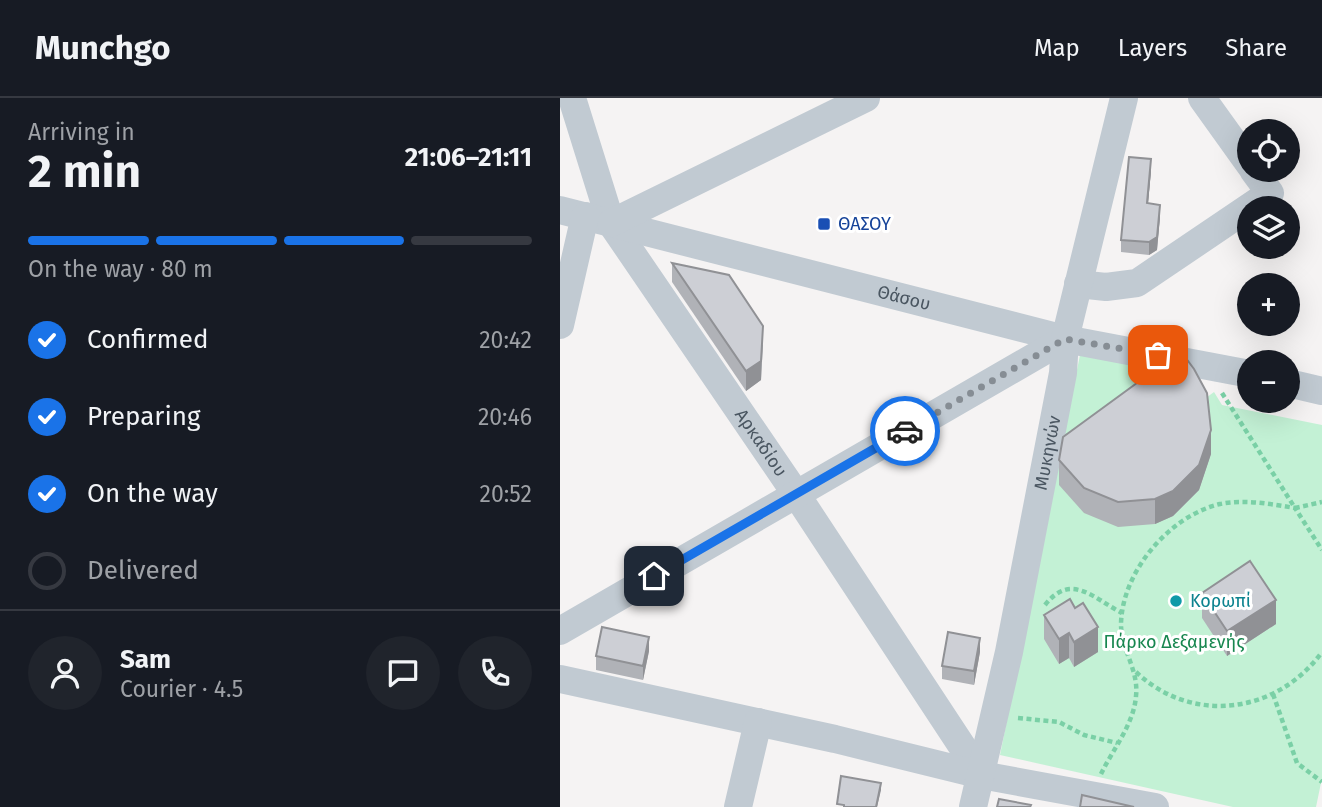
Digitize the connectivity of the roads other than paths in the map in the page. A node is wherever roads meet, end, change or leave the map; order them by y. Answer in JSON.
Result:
{"nodes":[{"id":1,"x":572,"y":98,"type":"edge"},
{"id":2,"x":866,"y":98,"type":"edge"},
{"id":3,"x":1124,"y":98,"type":"edge"},
{"id":4,"x":1202,"y":98,"type":"edge"},
{"id":5,"x":1237,"y":147,"type":"edge"},
{"id":6,"x":1262,"y":182,"type":"edge"},
{"id":7,"x":585,"y":216,"type":"edge"},
{"id":8,"x":1078,"y":284,"type":"junction"},
{"id":9,"x":560,"y":325,"type":"edge"},
{"id":10,"x":1065,"y":339,"type":"junction"},
{"id":11,"x":1237,"y":371,"type":"edge"},
{"id":12,"x":1300,"y":386,"type":"edge"},
{"id":13,"x":1322,"y":391,"type":"edge"},
{"id":14,"x":796,"y":494,"type":"junction"},
{"id":15,"x":560,"y":631,"type":"edge"},
{"id":16,"x":560,"y":678,"type":"edge"},
{"id":17,"x":758,"y":722,"type":"junction"},
{"id":18,"x":981,"y":775,"type":"junction"},
{"id":19,"x":738,"y":807,"type":"edge"},
{"id":20,"x":973,"y":807,"type":"edge"},
{"id":21,"x":1155,"y":807,"type":"edge"}],
"edges":[{"from":1,"to":7,"type":"street","name":"Αρκαδίου"},
{"from":2,"to":7,"type":"street"},
{"from":3,"to":8,"type":"street","name":"Μυκηνών"},
{"from":4,"to":5,"type":"street"},
{"from":6,"to":8,"type":"street"},
{"from":7,"to":9,"type":"street"},
{"from":7,"to":10,"type":"street","name":"Θάσου"},
{"from":7,"to":14,"type":"street","name":"Αρκαδίου"},
{"from":8,"to":10,"type":"street","name":"Μυκηνών"},
{"from":10,"to":11,"type":"street","name":"Θάσου"},
{"from":10,"to":14,"type":"street"},
{"from":10,"to":18,"type":"street","name":"Μυκηνών"},
{"from":12,"to":13,"type":"street"},
{"from":14,"to":15,"type":"street"},
{"from":14,"to":18,"type":"street","name":"Αρκαδίου"},
{"from":16,"to":17,"type":"street"},
{"from":17,"to":18,"type":"street"},
{"from":17,"to":19,"type":"street"},
{"from":18,"to":20,"type":"street","name":"Μυκηνών"},
{"from":18,"to":21,"type":"street"}]}
